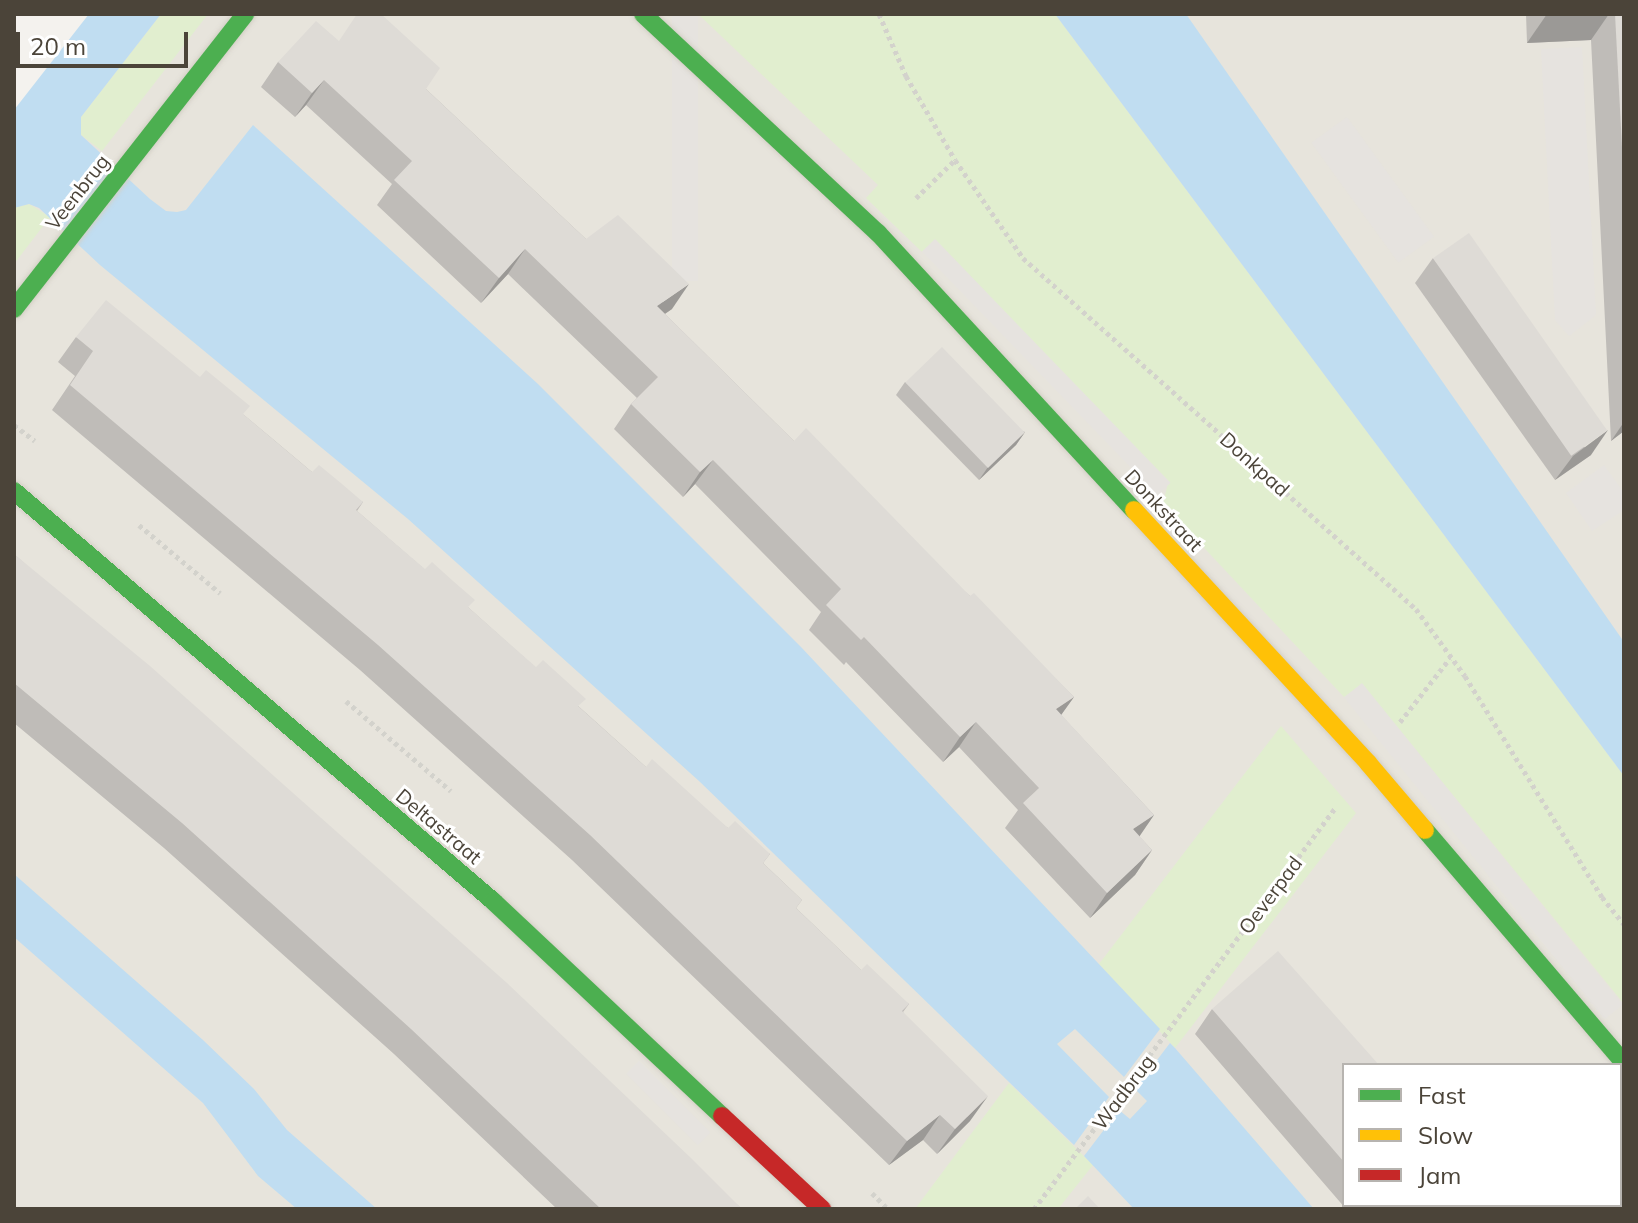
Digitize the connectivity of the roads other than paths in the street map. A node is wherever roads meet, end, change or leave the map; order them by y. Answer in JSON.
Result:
{"nodes":[{"id":1,"x":245,"y":14,"type":"edge"},
{"id":2,"x":643,"y":14,"type":"edge"},
{"id":3,"x":14,"y":309,"type":"edge"},
{"id":4,"x":14,"y":491,"type":"edge"},
{"id":5,"x":1624,"y":1063,"type":"edge"},
{"id":6,"x":822,"y":1209,"type":"edge"}],
"edges":[{"from":1,"to":3,"type":"street","name":"Veenbrug"},
{"from":2,"to":5,"type":"street","name":"Donkstraat"},
{"from":4,"to":6,"type":"street","name":"Deltastraat"}]}
